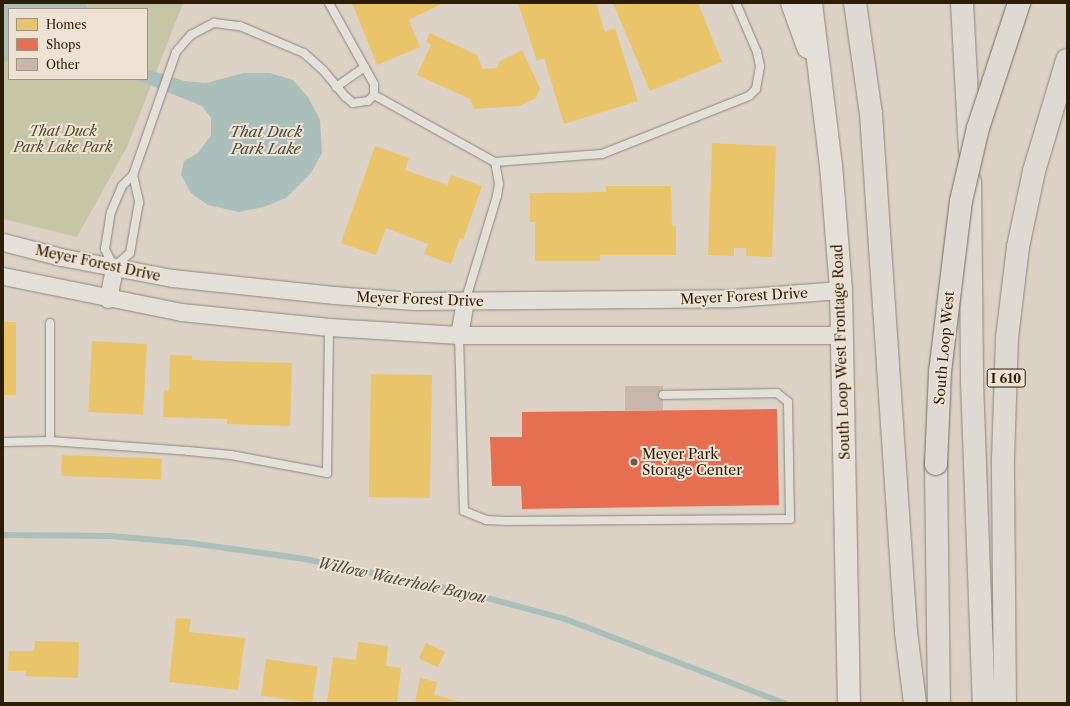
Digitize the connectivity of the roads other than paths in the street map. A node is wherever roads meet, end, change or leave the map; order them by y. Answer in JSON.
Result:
{"nodes":[{"id":1,"x":329,"y":3,"type":"edge"},
{"id":2,"x":736,"y":3,"type":"edge"},
{"id":3,"x":792,"y":3,"type":"edge"},
{"id":4,"x":811,"y":3,"type":"edge"},
{"id":5,"x":855,"y":3,"type":"edge"},
{"id":6,"x":962,"y":3,"type":"edge"},
{"id":7,"x":1019,"y":3,"type":"edge"},
{"id":8,"x":1067,"y":60,"type":"edge"},
{"id":9,"x":365,"y":67,"type":"junction"},
{"id":10,"x":336,"y":86,"type":"junction"},
{"id":11,"x":821,"y":86,"type":"junction"},
{"id":12,"x":374,"y":95,"type":"junction"},
{"id":13,"x":495,"y":162,"type":"junction"},
{"id":14,"x":133,"y":175,"type":"junction"},
{"id":15,"x":3,"y":242,"type":"edge"},
{"id":16,"x":114,"y":267,"type":"junction"},
{"id":17,"x":3,"y":276,"type":"edge"},
{"id":18,"x":841,"y":290,"type":"junction"},
{"id":19,"x":108,"y":299,"type":"junction"},
{"id":20,"x":464,"y":302,"type":"junction"},
{"id":21,"x":50,"y":323,"type":"dead end"},
{"id":22,"x":329,"y":327,"type":"junction"},
{"id":23,"x":459,"y":335,"type":"junction"},
{"id":24,"x":842,"y":335,"type":"junction"},
{"id":25,"x":663,"y":395,"type":"dead end"},
{"id":26,"x":50,"y":441,"type":"junction"},
{"id":27,"x":3,"y":442,"type":"edge"},
{"id":28,"x":849,"y":694,"type":"edge"},
{"id":29,"x":915,"y":703,"type":"edge"},
{"id":30,"x":939,"y":703,"type":"edge"},
{"id":31,"x":984,"y":703,"type":"edge"},
{"id":32,"x":1005,"y":703,"type":"edge"}],
"edges":[{"from":1,"to":9,"type":"lane"},
{"from":2,"to":13,"type":"lane"},
{"from":3,"to":11,"type":"main road"},
{"from":4,"to":11,"type":"main road","name":"South Loop West Frontage Road"},
{"from":5,"to":29,"type":"highway"},
{"from":6,"to":31,"type":"highway"},
{"from":7,"to":30,"type":"highway","name":"South Loop West","bridge":true},
{"from":8,"to":32,"type":"highway","number":"I 610"},
{"from":9,"to":10,"type":"lane"},
{"from":9,"to":12,"type":"lane"},
{"from":10,"to":12,"type":"lane"},
{"from":10,"to":14,"type":"lane"},
{"from":11,"to":18,"type":"main road","name":"South Loop West Frontage Road"},
{"from":12,"to":13,"type":"lane"},
{"from":13,"to":20,"type":"lane"},
{"from":14,"to":16,"type":"lane"},
{"from":14,"to":16,"type":"lane"},
{"from":15,"to":16,"type":"street","name":"Meyer Forest Drive"},
{"from":16,"to":19,"type":"street"},
{"from":16,"to":20,"type":"street","name":"Meyer Forest Drive"},
{"from":17,"to":19,"type":"street"},
{"from":18,"to":20,"type":"street","name":"Meyer Forest Drive"},
{"from":18,"to":24,"type":"main road","name":"South Loop West Frontage Road"},
{"from":19,"to":22,"type":"street"},
{"from":20,"to":23,"type":"street"},
{"from":21,"to":26,"type":"lane"},
{"from":22,"to":23,"type":"street"},
{"from":22,"to":26,"type":"lane"},
{"from":23,"to":24,"type":"street"},
{"from":23,"to":25,"type":"lane"},
{"from":24,"to":28,"type":"main road","name":"South Loop West Frontage Road"},
{"from":26,"to":27,"type":"lane"}]}
